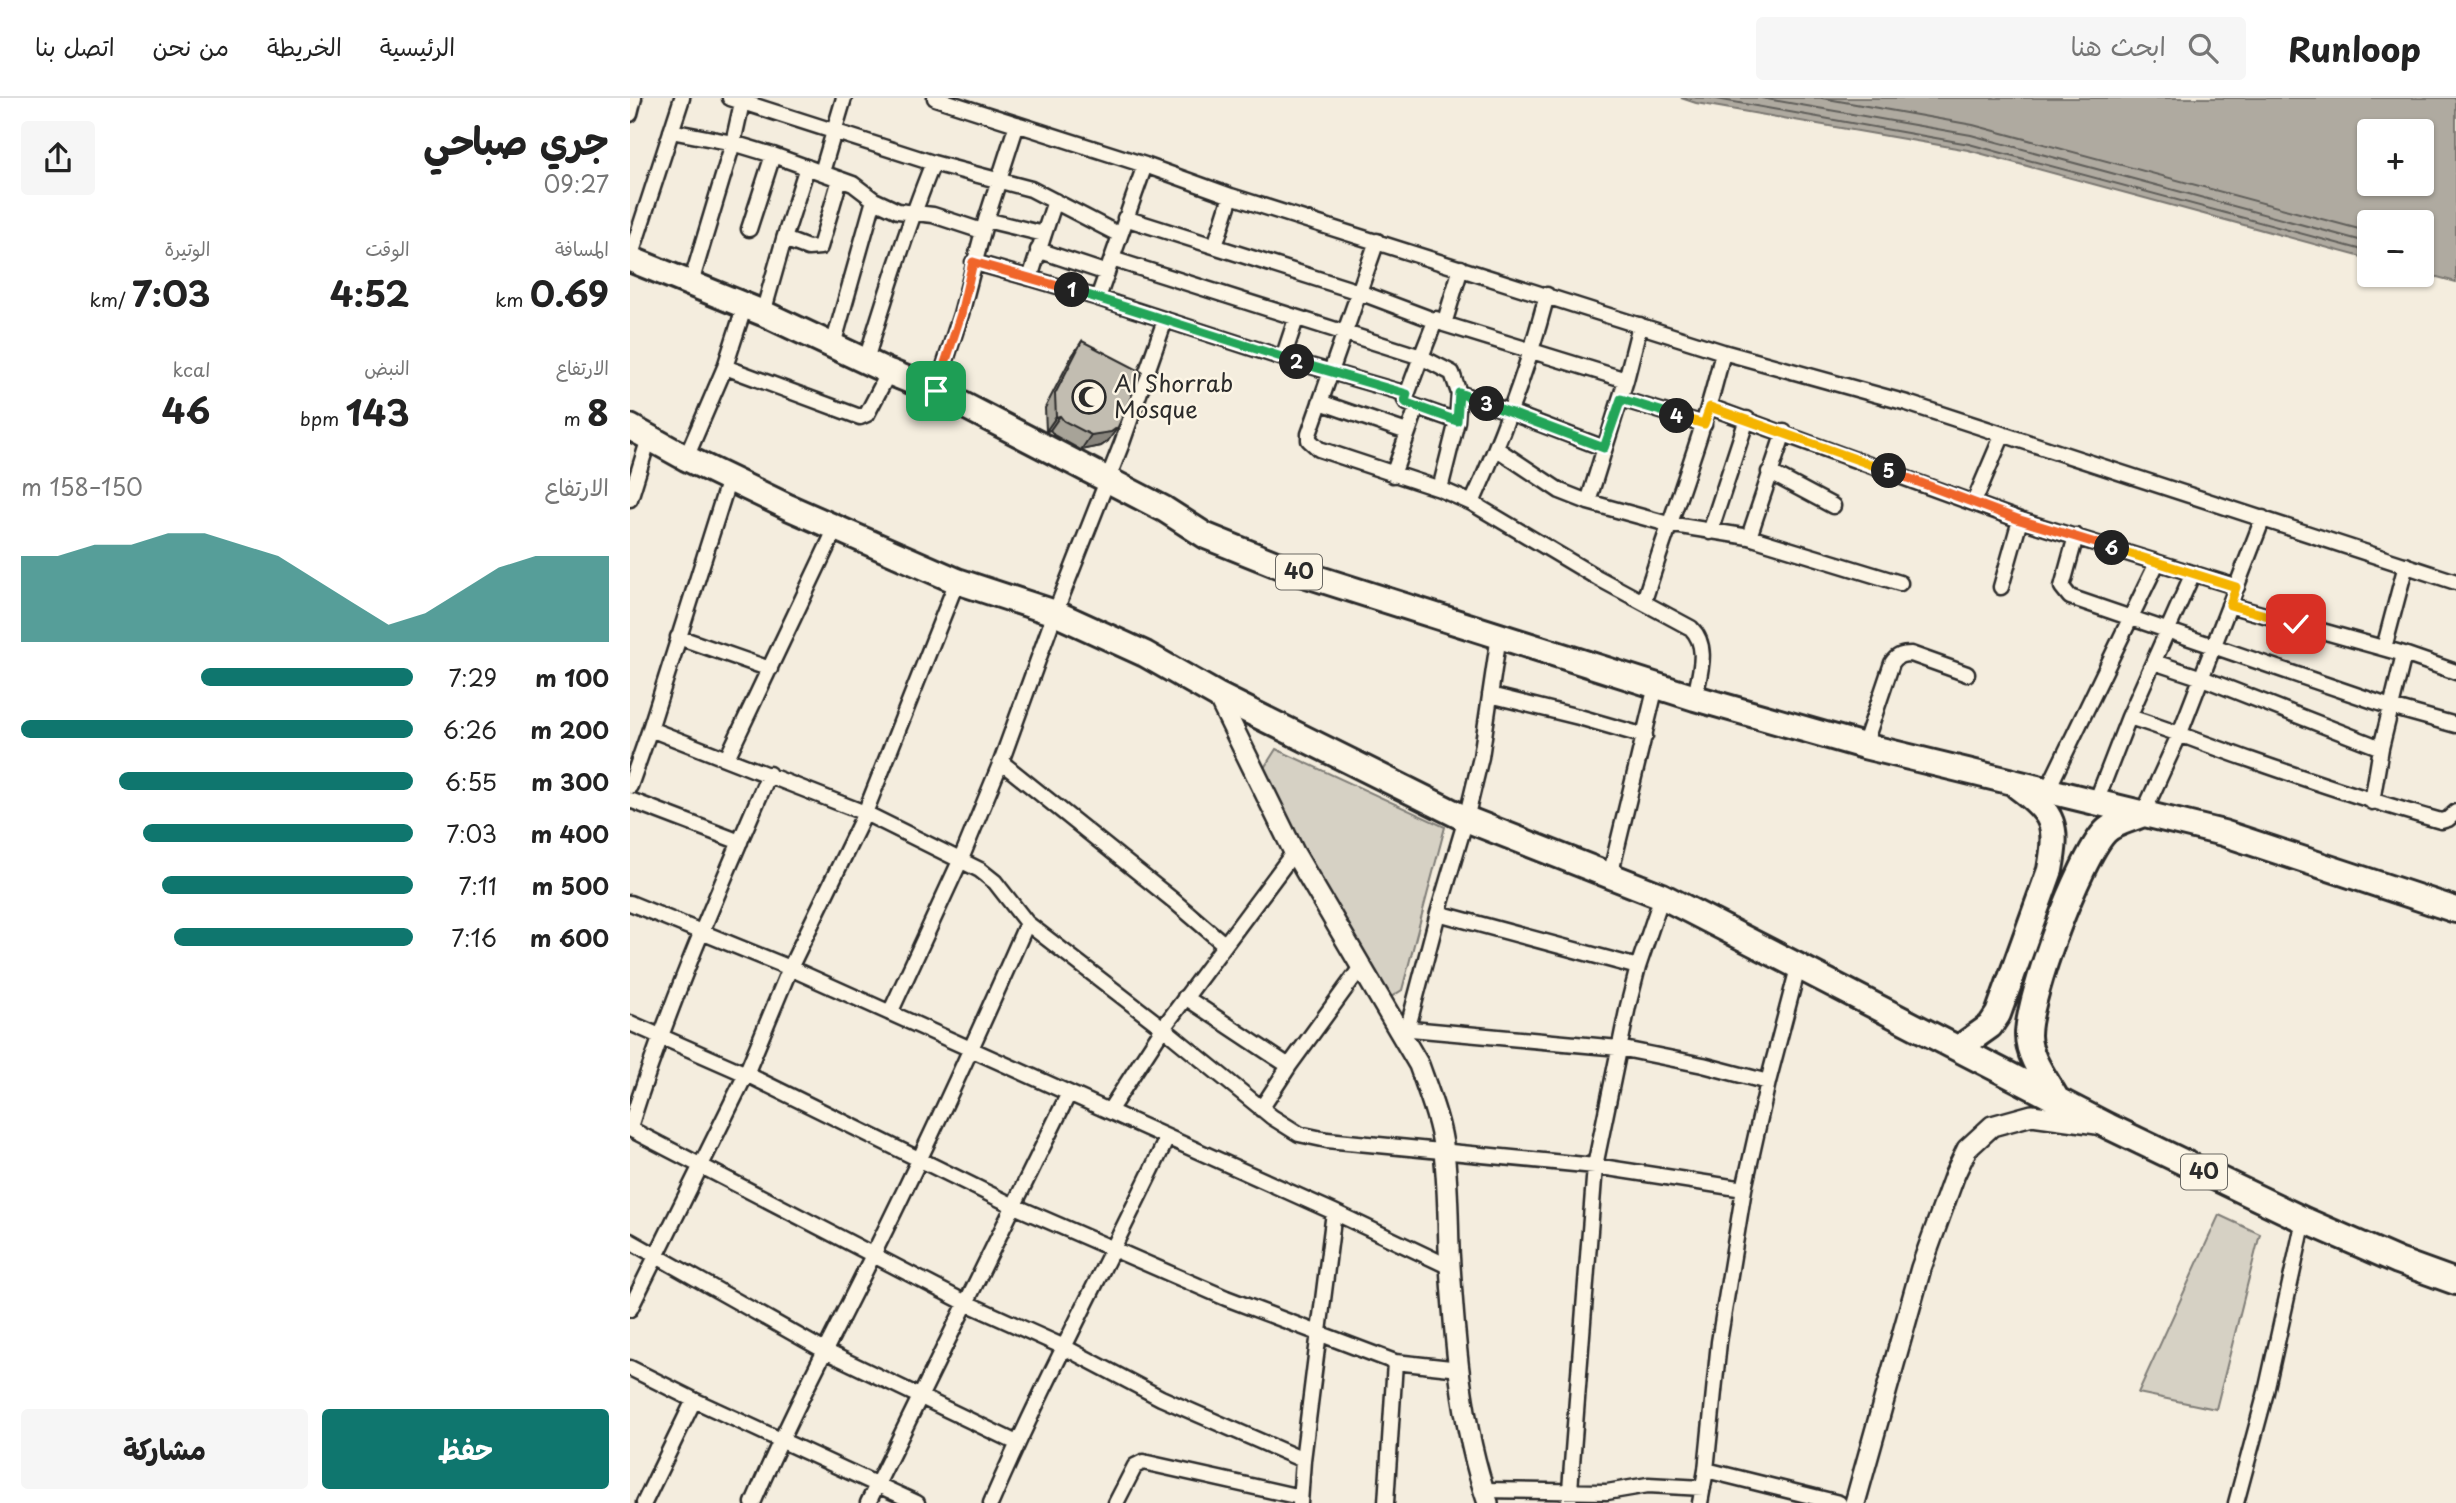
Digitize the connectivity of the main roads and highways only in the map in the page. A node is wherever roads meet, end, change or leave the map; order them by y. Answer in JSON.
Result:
{"nodes":[{"id":1,"x":630,"y":259,"type":"edge"},
{"id":2,"x":640,"y":433,"type":"edge"},
{"id":3,"x":2008,"y":780,"type":"junction"},
{"id":4,"x":2143,"y":814,"type":"junction"},
{"id":5,"x":2456,"y":910,"type":"edge"},
{"id":6,"x":1959,"y":1048,"type":"junction"},
{"id":7,"x":2057,"y":1099,"type":"junction"},
{"id":8,"x":2456,"y":1282,"type":"edge"}],
"edges":[{"from":1,"to":3,"type":"highway","number":"40"},
{"from":2,"to":6,"type":"highway","number":"40"},
{"from":3,"to":4,"type":"highway"},
{"from":3,"to":6,"type":"highway"},
{"from":4,"to":5,"type":"highway"},
{"from":4,"to":7,"type":"highway"},
{"from":6,"to":7,"type":"highway","number":"40"},
{"from":7,"to":8,"type":"highway","number":"40"}]}
